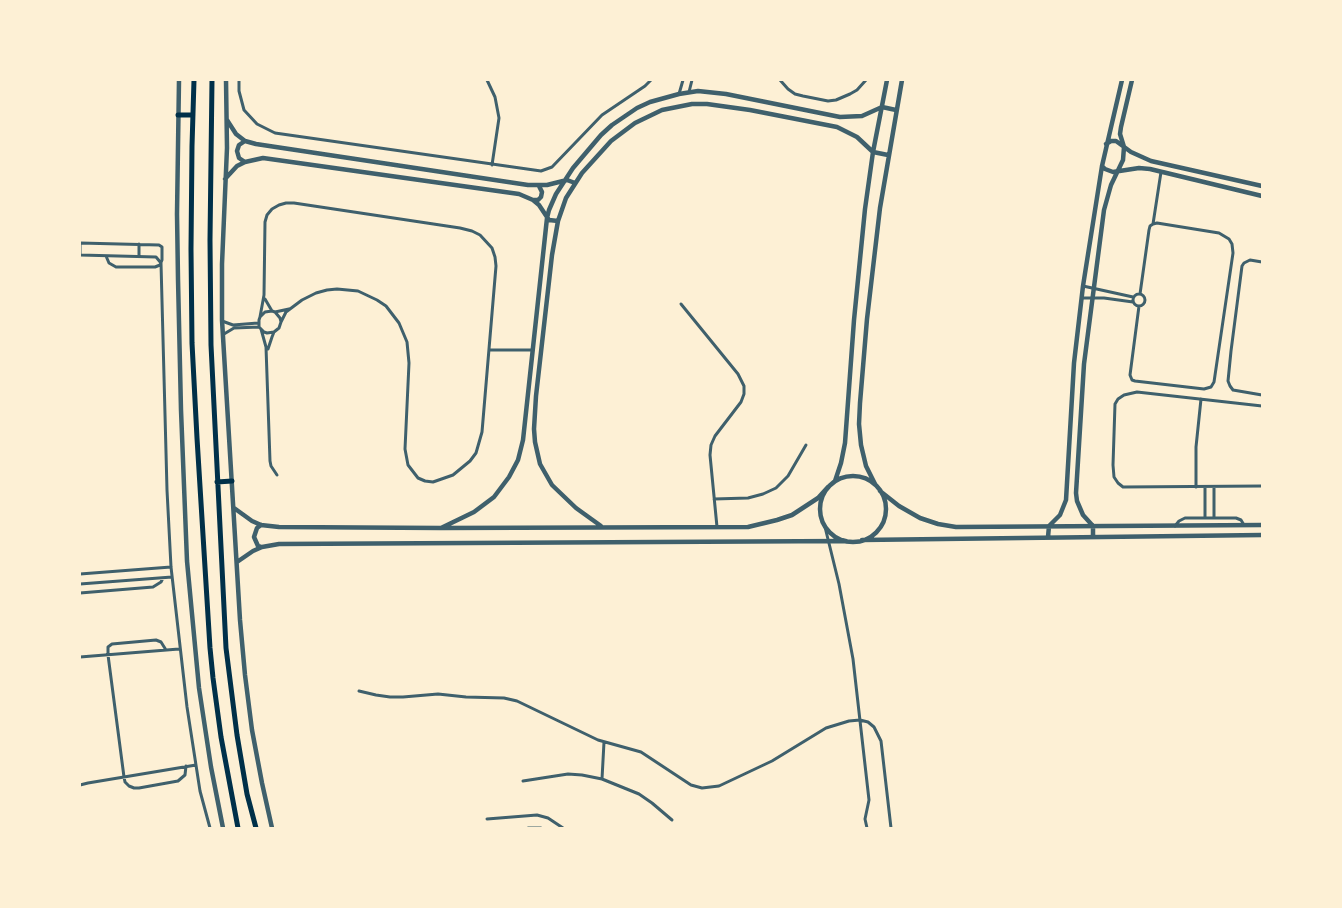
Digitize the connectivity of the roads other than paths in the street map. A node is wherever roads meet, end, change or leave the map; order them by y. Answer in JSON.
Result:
{"nodes":[{"id":1,"x":179,"y":80,"type":"edge"},
{"id":2,"x":194,"y":80,"type":"edge"},
{"id":3,"x":212,"y":80,"type":"edge"},
{"id":4,"x":226,"y":80,"type":"edge"},
{"id":5,"x":239,"y":80,"type":"edge"},
{"id":6,"x":487,"y":80,"type":"edge"},
{"id":7,"x":651,"y":80,"type":"edge"},
{"id":8,"x":683,"y":80,"type":"edge"},
{"id":9,"x":692,"y":80,"type":"edge"},
{"id":10,"x":780,"y":80,"type":"edge"},
{"id":11,"x":866,"y":80,"type":"edge"},
{"id":12,"x":887,"y":80,"type":"edge"},
{"id":13,"x":902,"y":80,"type":"edge"},
{"id":14,"x":1122,"y":80,"type":"edge"},
{"id":15,"x":1132,"y":80,"type":"edge"},
{"id":16,"x":689,"y":92,"type":"junction"},
{"id":17,"x":679,"y":94,"type":"junction"},
{"id":18,"x":882,"y":107,"type":"junction"},
{"id":19,"x":896,"y":110,"type":"junction"},
{"id":20,"x":178,"y":115,"type":"junction"},
{"id":21,"x":193,"y":115,"type":"junction"},
{"id":22,"x":226,"y":118,"type":"junction"},
{"id":23,"x":245,"y":141,"type":"junction"},
{"id":24,"x":1107,"y":144,"type":"junction"},
{"id":25,"x":1124,"y":147,"type":"junction"},
{"id":26,"x":873,"y":152,"type":"junction"},
{"id":27,"x":888,"y":155,"type":"junction"},
{"id":28,"x":245,"y":162,"type":"junction"},
{"id":29,"x":492,"y":165,"type":"junction"},
{"id":30,"x":1102,"y":166,"type":"junction"},
{"id":31,"x":1118,"y":171,"type":"junction"},
{"id":32,"x":1161,"y":172,"type":"junction"},
{"id":33,"x":225,"y":179,"type":"junction"},
{"id":34,"x":564,"y":180,"type":"junction"},
{"id":35,"x":575,"y":183,"type":"junction"},
{"id":36,"x":538,"y":186,"type":"junction"},
{"id":37,"x":1263,"y":186,"type":"edge"},
{"id":38,"x":1263,"y":196,"type":"edge"},
{"id":39,"x":533,"y":200,"type":"junction"},
{"id":40,"x":547,"y":218,"type":"junction"},
{"id":41,"x":558,"y":221,"type":"junction"},
{"id":42,"x":1153,"y":224,"type":"junction"},
{"id":43,"x":80,"y":243,"type":"edge"},
{"id":44,"x":139,"y":244,"type":"junction"},
{"id":45,"x":80,"y":255,"type":"edge"},
{"id":46,"x":106,"y":256,"type":"junction"},
{"id":47,"x":139,"y":256,"type":"junction"},
{"id":48,"x":1263,"y":262,"type":"edge"},
{"id":49,"x":161,"y":263,"type":"junction"},
{"id":50,"x":1083,"y":286,"type":"junction"},
{"id":51,"x":1094,"y":288,"type":"junction"},
{"id":52,"x":1140,"y":294,"type":"junction"},
{"id":53,"x":264,"y":295,"type":"junction"},
{"id":54,"x":1082,"y":298,"type":"junction"},
{"id":55,"x":1092,"y":298,"type":"junction"},
{"id":56,"x":1133,"y":299,"type":"junction"},
{"id":57,"x":681,"y":304,"type":"dead end"},
{"id":58,"x":1139,"y":306,"type":"junction"},
{"id":59,"x":290,"y":309,"type":"junction"},
{"id":60,"x":273,"y":312,"type":"junction"},
{"id":61,"x":260,"y":316,"type":"junction"},
{"id":62,"x":222,"y":320,"type":"junction"},
{"id":63,"x":281,"y":322,"type":"junction"},
{"id":64,"x":260,"y":326,"type":"junction"},
{"id":65,"x":274,"y":332,"type":"junction"},
{"id":66,"x":223,"y":335,"type":"junction"},
{"id":67,"x":489,"y":350,"type":"junction"},
{"id":68,"x":532,"y":350,"type":"junction"},
{"id":69,"x":267,"y":354,"type":"junction"},
{"id":70,"x":1263,"y":395,"type":"edge"},
{"id":71,"x":1201,"y":399,"type":"junction"},
{"id":72,"x":1263,"y":406,"type":"edge"},
{"id":73,"x":806,"y":445,"type":"dead end"},
{"id":74,"x":277,"y":475,"type":"dead end"},
{"id":75,"x":232,"y":481,"type":"junction"},
{"id":76,"x":835,"y":481,"type":"junction"},
{"id":77,"x":217,"y":482,"type":"junction"},
{"id":78,"x":875,"y":484,"type":"junction"},
{"id":79,"x":1205,"y":486,"type":"junction"},
{"id":80,"x":1214,"y":486,"type":"junction"},
{"id":81,"x":1263,"y":486,"type":"edge"},
{"id":82,"x":828,"y":487,"type":"junction"},
{"id":83,"x":1197,"y":487,"type":"junction"},
{"id":84,"x":880,"y":491,"type":"junction"},
{"id":85,"x":714,"y":499,"type":"junction"},
{"id":86,"x":234,"y":508,"type":"junction"},
{"id":87,"x":1205,"y":518,"type":"junction"},
{"id":88,"x":1214,"y":518,"type":"junction"},
{"id":89,"x":261,"y":525,"type":"junction"},
{"id":90,"x":1244,"y":525,"type":"junction"},
{"id":91,"x":1263,"y":525,"type":"edge"},
{"id":92,"x":601,"y":526,"type":"junction"},
{"id":93,"x":1049,"y":526,"type":"junction"},
{"id":94,"x":1093,"y":526,"type":"junction"},
{"id":95,"x":1175,"y":526,"type":"junction"},
{"id":96,"x":717,"y":527,"type":"junction"},
{"id":97,"x":825,"y":527,"type":"junction"},
{"id":98,"x":441,"y":528,"type":"junction"},
{"id":99,"x":1263,"y":535,"type":"edge"},
{"id":100,"x":1047,"y":537,"type":"junction"},
{"id":101,"x":1093,"y":537,"type":"junction"},
{"id":102,"x":862,"y":540,"type":"junction"},
{"id":103,"x":829,"y":541,"type":"junction"},
{"id":104,"x":846,"y":541,"type":"junction"},
{"id":105,"x":261,"y":547,"type":"junction"},
{"id":106,"x":237,"y":562,"type":"junction"},
{"id":107,"x":171,"y":567,"type":"junction"},
{"id":108,"x":80,"y":574,"type":"edge"},
{"id":109,"x":172,"y":577,"type":"junction"},
{"id":110,"x":163,"y":578,"type":"junction"},
{"id":111,"x":80,"y":584,"type":"edge"},
{"id":112,"x":80,"y":592,"type":"edge"},
{"id":113,"x":179,"y":649,"type":"junction"},
{"id":114,"x":166,"y":650,"type":"junction"},
{"id":115,"x":108,"y":655,"type":"junction"},
{"id":116,"x":80,"y":657,"type":"edge"},
{"id":117,"x":359,"y":690,"type":"dead end"},
{"id":118,"x":860,"y":720,"type":"junction"},
{"id":119,"x":604,"y":742,"type":"junction"},
{"id":120,"x":196,"y":765,"type":"junction"},
{"id":121,"x":186,"y":766,"type":"junction"},
{"id":122,"x":124,"y":777,"type":"junction"},
{"id":123,"x":602,"y":779,"type":"junction"},
{"id":124,"x":523,"y":781,"type":"dead end"},
{"id":125,"x":80,"y":784,"type":"edge"},
{"id":126,"x":487,"y":819,"type":"dead end"},
{"id":127,"x":672,"y":820,"type":"dead end"},
{"id":128,"x":210,"y":828,"type":"edge"},
{"id":129,"x":223,"y":828,"type":"edge"},
{"id":130,"x":238,"y":828,"type":"edge"},
{"id":131,"x":256,"y":828,"type":"edge"},
{"id":132,"x":272,"y":828,"type":"edge"},
{"id":133,"x":528,"y":828,"type":"edge"},
{"id":134,"x":541,"y":828,"type":"edge"},
{"id":135,"x":562,"y":828,"type":"edge"},
{"id":136,"x":867,"y":828,"type":"edge"},
{"id":137,"x":891,"y":828,"type":"edge"}],
"edges":[{"from":1,"to":20,"type":"street"},
{"from":2,"to":21,"type":"main road"},
{"from":3,"to":77,"type":"main road"},
{"from":4,"to":22,"type":"street"},
{"from":5,"to":29,"type":"street"},
{"from":6,"to":29,"type":"street"},
{"from":7,"to":29,"type":"street"},
{"from":8,"to":17,"type":"street"},
{"from":9,"to":16,"type":"street"},
{"from":10,"to":11,"type":"street"},
{"from":12,"to":18,"type":"street"},
{"from":13,"to":19,"type":"street"},
{"from":14,"to":24,"type":"street"},
{"from":15,"to":25,"type":"street"},
{"from":16,"to":17,"type":"street"},
{"from":16,"to":18,"type":"street"},
{"from":17,"to":34,"type":"street"},
{"from":18,"to":19,"type":"street"},
{"from":18,"to":26,"type":"street"},
{"from":19,"to":27,"type":"street"},
{"from":20,"to":21,"type":"main road"},
{"from":20,"to":129,"type":"street"},
{"from":21,"to":130,"type":"main road"},
{"from":22,"to":23,"type":"street"},
{"from":22,"to":33,"type":"street"},
{"from":23,"to":28,"type":"street"},
{"from":23,"to":36,"type":"street"},
{"from":24,"to":25,"type":"street"},
{"from":24,"to":30,"type":"street"},
{"from":25,"to":31,"type":"street"},
{"from":25,"to":37,"type":"street"},
{"from":26,"to":27,"type":"street"},
{"from":26,"to":35,"type":"street"},
{"from":26,"to":76,"type":"street"},
{"from":27,"to":78,"type":"street"},
{"from":28,"to":33,"type":"street"},
{"from":28,"to":39,"type":"street"},
{"from":30,"to":31,"type":"street"},
{"from":30,"to":50,"type":"street"},
{"from":31,"to":32,"type":"street"},
{"from":31,"to":51,"type":"street"},
{"from":32,"to":38,"type":"street"},
{"from":32,"to":42,"type":"street"},
{"from":33,"to":62,"type":"street"},
{"from":34,"to":35,"type":"street"},
{"from":34,"to":36,"type":"street"},
{"from":34,"to":40,"type":"street"},
{"from":35,"to":41,"type":"street"},
{"from":36,"to":39,"type":"street"},
{"from":39,"to":40,"type":"street"},
{"from":40,"to":41,"type":"street"},
{"from":40,"to":68,"type":"street"},
{"from":41,"to":92,"type":"street"},
{"from":42,"to":52,"type":"street"},
{"from":42,"to":58,"type":"street"},
{"from":43,"to":44,"type":"street"},
{"from":43,"to":45,"type":"street"},
{"from":44,"to":47,"type":"street"},
{"from":44,"to":49,"type":"street"},
{"from":45,"to":46,"type":"street"},
{"from":46,"to":47,"type":"street"},
{"from":46,"to":49,"type":"street"},
{"from":47,"to":49,"type":"street"},
{"from":48,"to":70,"type":"street"},
{"from":49,"to":107,"type":"street"},
{"from":50,"to":51,"type":"street"},
{"from":50,"to":54,"type":"street"},
{"from":51,"to":55,"type":"street"},
{"from":51,"to":56,"type":"street"},
{"from":52,"to":56,"type":"street"},
{"from":52,"to":58,"type":"street"},
{"from":53,"to":60,"type":"street"},
{"from":53,"to":61,"type":"street"},
{"from":53,"to":67,"type":"street"},
{"from":54,"to":55,"type":"street"},
{"from":54,"to":93,"type":"street"},
{"from":55,"to":56,"type":"street"},
{"from":55,"to":94,"type":"street"},
{"from":56,"to":58,"type":"street"},
{"from":57,"to":85,"type":"street"},
{"from":59,"to":60,"type":"street"},
{"from":59,"to":63,"type":"street"},
{"from":59,"to":67,"type":"street"},
{"from":60,"to":61,"type":"street"},
{"from":60,"to":63,"type":"street"},
{"from":61,"to":64,"type":"street"},
{"from":62,"to":64,"type":"street"},
{"from":62,"to":66,"type":"street"},
{"from":63,"to":65,"type":"street"},
{"from":64,"to":65,"type":"street"},
{"from":64,"to":66,"type":"street"},
{"from":64,"to":69,"type":"street"},
{"from":65,"to":69,"type":"street"},
{"from":66,"to":75,"type":"street"},
{"from":67,"to":68,"type":"street"},
{"from":68,"to":98,"type":"street"},
{"from":69,"to":74,"type":"street"},
{"from":71,"to":72,"type":"street"},
{"from":71,"to":83,"type":"street"},
{"from":71,"to":83,"type":"street"},
{"from":73,"to":85,"type":"street"},
{"from":75,"to":77,"type":"main road"},
{"from":75,"to":86,"type":"street"},
{"from":76,"to":78,"type":"street"},
{"from":76,"to":82,"type":"street"},
{"from":77,"to":131,"type":"main road"},
{"from":78,"to":84,"type":"street"},
{"from":79,"to":80,"type":"street"},
{"from":79,"to":83,"type":"street"},
{"from":79,"to":87,"type":"street"},
{"from":80,"to":81,"type":"street"},
{"from":80,"to":88,"type":"street"},
{"from":82,"to":96,"type":"street"},
{"from":82,"to":97,"type":"street"},
{"from":84,"to":93,"type":"street"},
{"from":84,"to":102,"type":"street"},
{"from":85,"to":96,"type":"street"},
{"from":86,"to":89,"type":"street"},
{"from":86,"to":106,"type":"street"},
{"from":87,"to":88,"type":"street"},
{"from":87,"to":95,"type":"street"},
{"from":88,"to":90,"type":"street"},
{"from":89,"to":98,"type":"street"},
{"from":89,"to":105,"type":"street"},
{"from":90,"to":91,"type":"street"},
{"from":90,"to":95,"type":"street"},
{"from":92,"to":96,"type":"street"},
{"from":92,"to":98,"type":"street"},
{"from":93,"to":94,"type":"street"},
{"from":93,"to":100,"type":"street"},
{"from":94,"to":95,"type":"street"},
{"from":94,"to":101,"type":"street"},
{"from":97,"to":103,"type":"street"},
{"from":97,"to":104,"type":"street"},
{"from":99,"to":101,"type":"street"},
{"from":100,"to":101,"type":"street"},
{"from":100,"to":102,"type":"street"},
{"from":102,"to":104,"type":"street"},
{"from":103,"to":104,"type":"street"},
{"from":103,"to":105,"type":"street"},
{"from":103,"to":118,"type":"street"},
{"from":105,"to":106,"type":"street"},
{"from":106,"to":132,"type":"street"},
{"from":107,"to":108,"type":"street"},
{"from":107,"to":109,"type":"street"},
{"from":109,"to":110,"type":"street"},
{"from":109,"to":113,"type":"street"},
{"from":110,"to":111,"type":"street"},
{"from":110,"to":112,"type":"street"},
{"from":113,"to":114,"type":"street"},
{"from":113,"to":120,"type":"street"},
{"from":114,"to":115,"type":"street"},
{"from":114,"to":115,"type":"street"},
{"from":115,"to":116,"type":"street"},
{"from":115,"to":122,"type":"street"},
{"from":117,"to":119,"type":"street"},
{"from":118,"to":119,"type":"street"},
{"from":118,"to":136,"type":"street"},
{"from":118,"to":137,"type":"street"},
{"from":119,"to":123,"type":"street"},
{"from":120,"to":121,"type":"street"},
{"from":120,"to":128,"type":"street"},
{"from":121,"to":122,"type":"street"},
{"from":121,"to":122,"type":"street"},
{"from":122,"to":125,"type":"street"},
{"from":123,"to":124,"type":"street"},
{"from":123,"to":127,"type":"street"},
{"from":126,"to":135,"type":"street"},
{"from":133,"to":134,"type":"street"}]}
